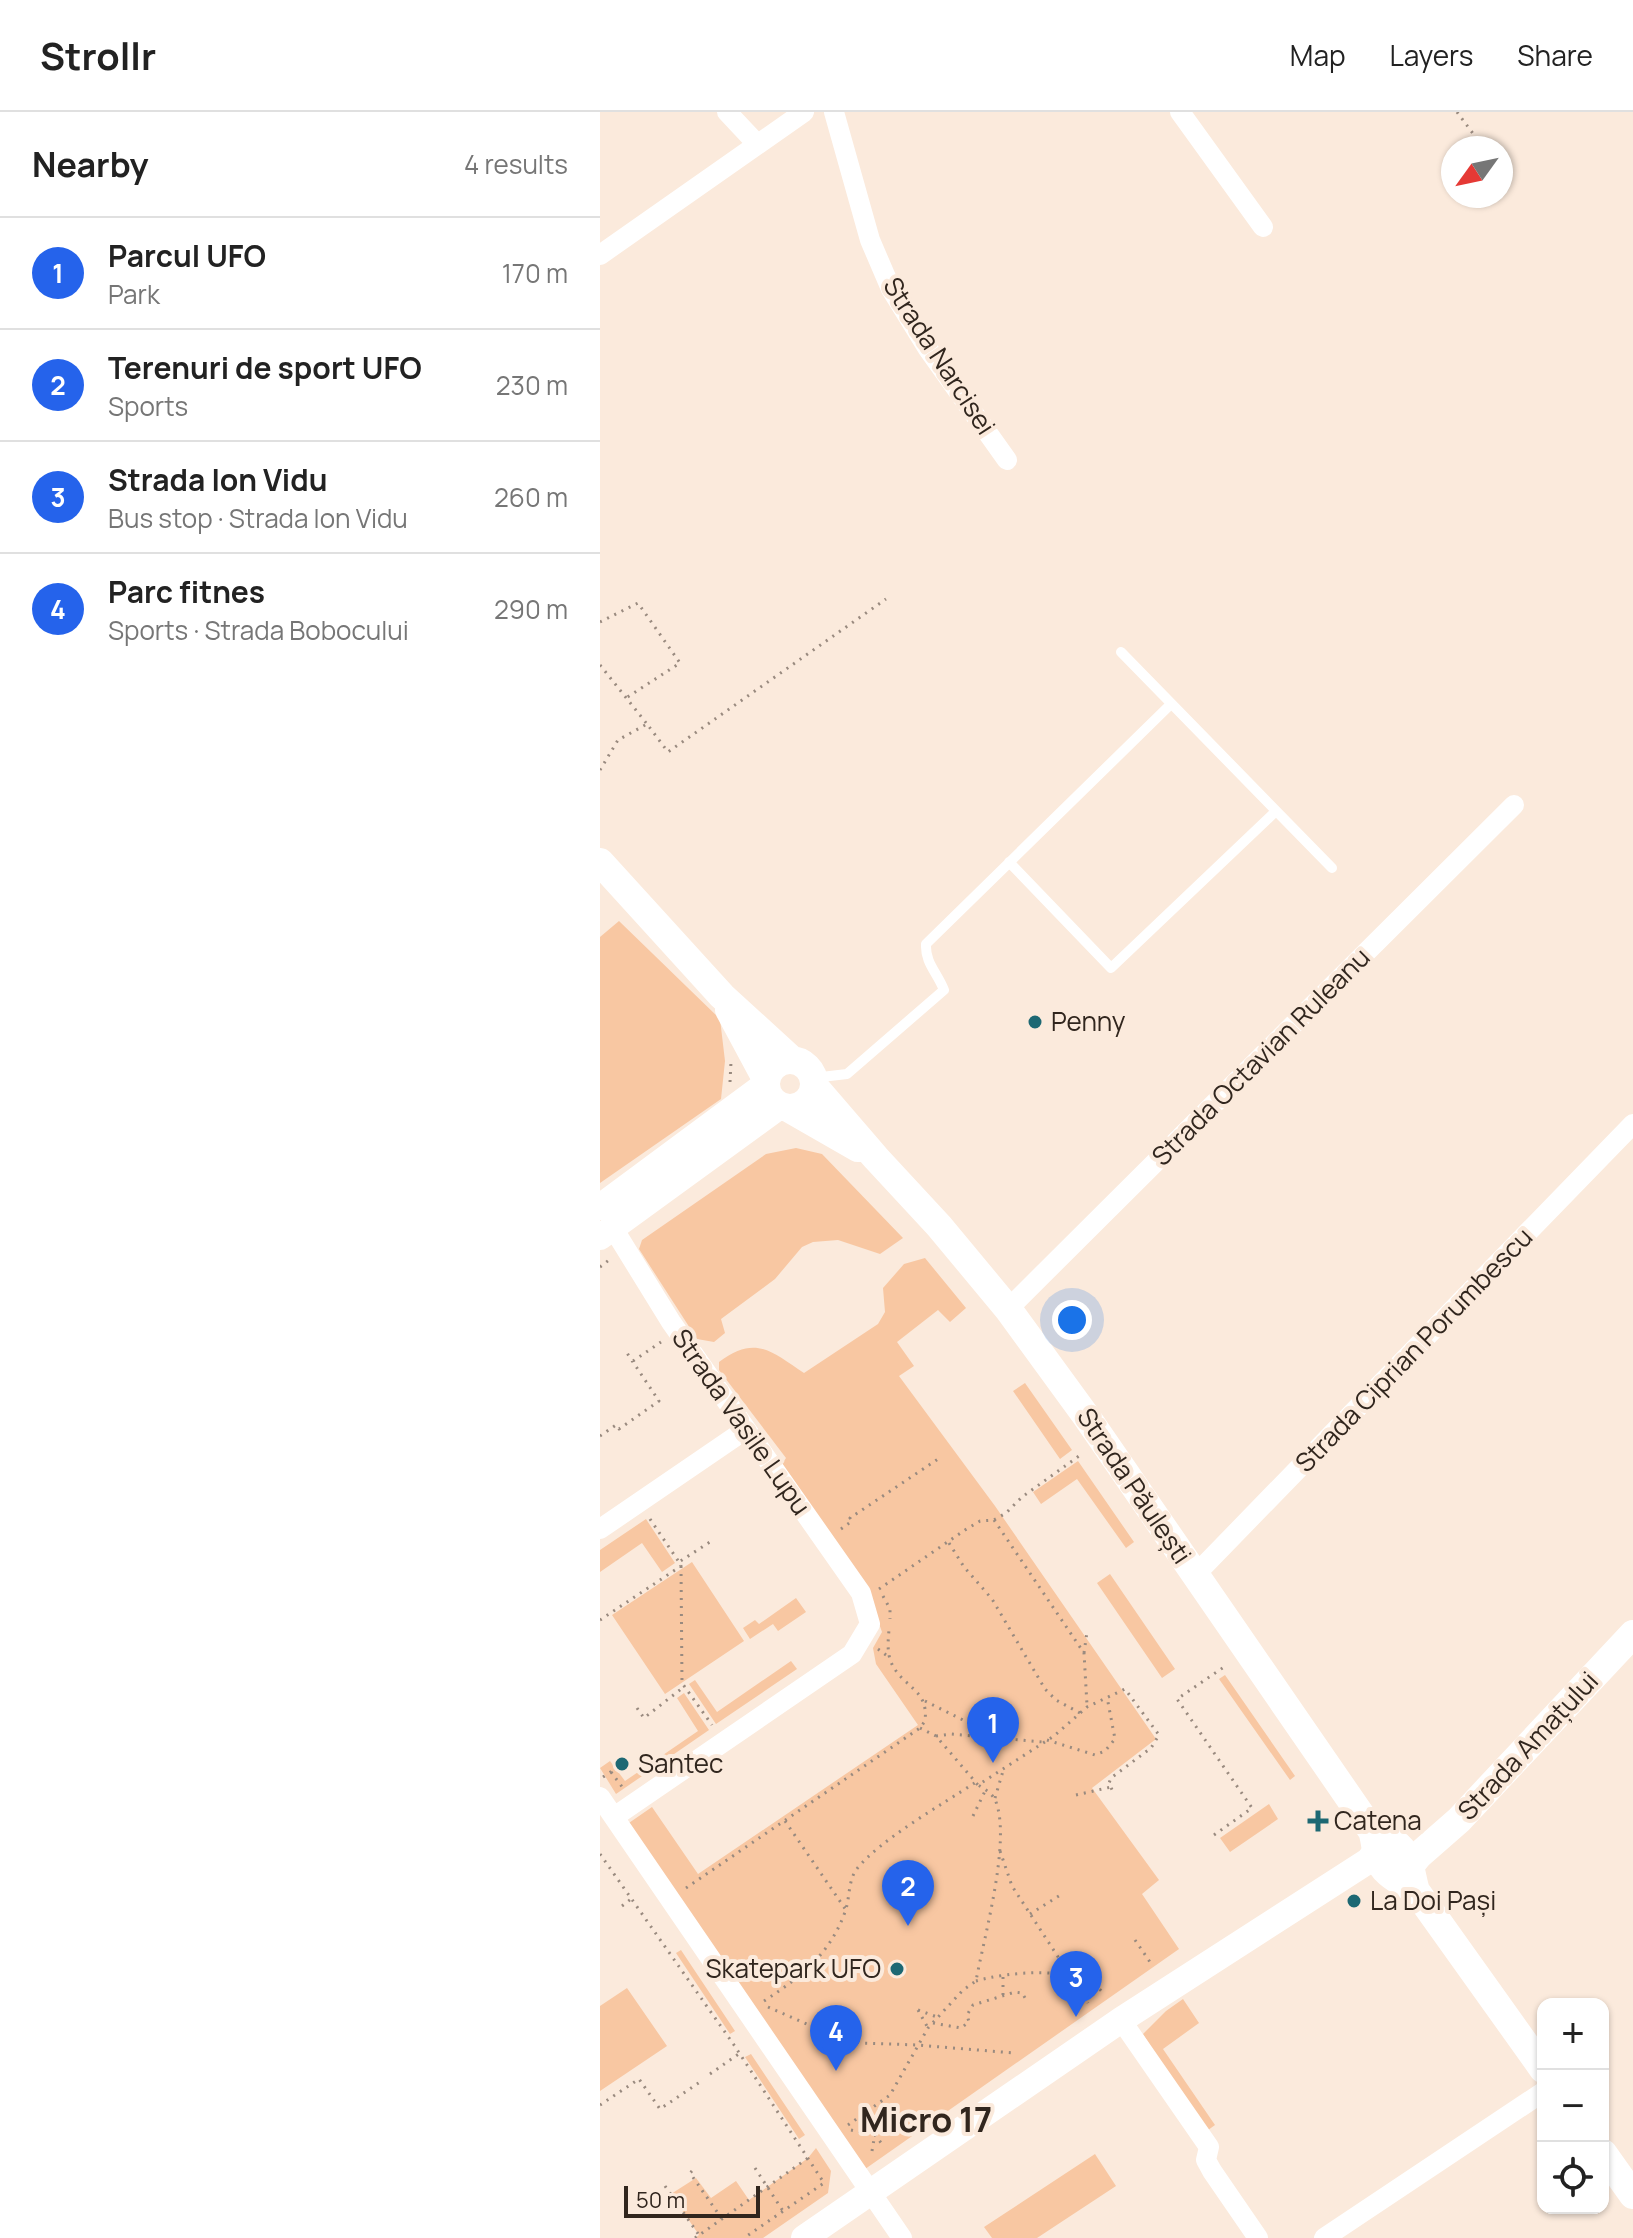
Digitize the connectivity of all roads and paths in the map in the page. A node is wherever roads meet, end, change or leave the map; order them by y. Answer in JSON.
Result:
{"nodes":[{"id":1,"x":727,"y":112,"type":"edge"},
{"id":2,"x":804,"y":112,"type":"edge"},
{"id":3,"x":834,"y":112,"type":"edge"},
{"id":4,"x":1180,"y":112,"type":"edge"},
{"id":5,"x":1457,"y":112,"type":"edge"},
{"id":6,"x":1475,"y":136,"type":"edge"},
{"id":7,"x":757,"y":144,"type":"junction"},
{"id":8,"x":1263,"y":227,"type":"dead end"},
{"id":9,"x":600,"y":255,"type":"edge"},
{"id":10,"x":1007,"y":460,"type":"dead end"},
{"id":11,"x":886,"y":599,"type":"dead end"},
{"id":12,"x":600,"y":622,"type":"edge"},
{"id":13,"x":1121,"y":652,"type":"dead end"},
{"id":14,"x":600,"y":665,"type":"edge"},
{"id":15,"x":626,"y":698,"type":"junction"},
{"id":16,"x":1170,"y":705,"type":"junction"},
{"id":17,"x":647,"y":724,"type":"junction"},
{"id":18,"x":600,"y":770,"type":"edge"},
{"id":19,"x":1514,"y":805,"type":"dead end"},
{"id":20,"x":1275,"y":812,"type":"junction"},
{"id":21,"x":600,"y":862,"type":"edge"},
{"id":22,"x":1009,"y":862,"type":"junction"},
{"id":23,"x":1332,"y":868,"type":"dead end"},
{"id":24,"x":722,"y":996,"type":"junction"},
{"id":25,"x":739,"y":1028,"type":"junction"},
{"id":26,"x":791,"y":1059,"type":"junction"},
{"id":27,"x":814,"y":1082,"type":"junction"},
{"id":28,"x":775,"y":1095,"type":"junction"},
{"id":29,"x":737,"y":1122,"type":"junction"},
{"id":30,"x":1633,"y":1124,"type":"edge"},
{"id":31,"x":844,"y":1140,"type":"junction"},
{"id":32,"x":876,"y":1158,"type":"junction"},
{"id":33,"x":606,"y":1218,"type":"edge"},
{"id":34,"x":1008,"y":1309,"type":"junction"},
{"id":35,"x":668,"y":1338,"type":"dead end"},
{"id":36,"x":627,"y":1353,"type":"dead end"},
{"id":37,"x":633,"y":1361,"type":"junction"},
{"id":38,"x":745,"y":1430,"type":"junction"},
{"id":39,"x":600,"y":1436,"type":"edge"},
{"id":40,"x":1079,"y":1456,"type":"dead end"},
{"id":41,"x":938,"y":1459,"type":"dead end"},
{"id":42,"x":647,"y":1514,"type":"dead end"},
{"id":43,"x":994,"y":1520,"type":"junction"},
{"id":44,"x":600,"y":1529,"type":"edge"},
{"id":45,"x":834,"y":1533,"type":"dead end"},
{"id":46,"x":713,"y":1540,"type":"dead end"},
{"id":47,"x":949,"y":1543,"type":"junction"},
{"id":48,"x":680,"y":1564,"type":"junction"},
{"id":49,"x":1195,"y":1575,"type":"junction"},
{"id":50,"x":871,"y":1588,"type":"dead end"},
{"id":51,"x":879,"y":1589,"type":"junction"},
{"id":52,"x":600,"y":1620,"type":"edge"},
{"id":53,"x":1087,"y":1632,"type":"dead end"},
{"id":54,"x":1633,"y":1634,"type":"edge"},
{"id":55,"x":1084,"y":1653,"type":"junction"},
{"id":56,"x":1224,"y":1667,"type":"dead end"},
{"id":57,"x":685,"y":1686,"type":"junction"},
{"id":58,"x":1107,"y":1697,"type":"junction"},
{"id":59,"x":924,"y":1701,"type":"junction"},
{"id":60,"x":1087,"y":1707,"type":"junction"},
{"id":61,"x":637,"y":1708,"type":"dead end"},
{"id":62,"x":1080,"y":1713,"type":"junction"},
{"id":63,"x":920,"y":1728,"type":"junction"},
{"id":64,"x":715,"y":1731,"type":"dead end"},
{"id":65,"x":896,"y":1735,"type":"dead end"},
{"id":66,"x":936,"y":1736,"type":"junction"},
{"id":67,"x":1000,"y":1738,"type":"junction"},
{"id":68,"x":900,"y":1741,"type":"junction"},
{"id":69,"x":1045,"y":1741,"type":"junction"},
{"id":70,"x":853,"y":1765,"type":"dead end"},
{"id":71,"x":618,"y":1767,"type":"dead end"},
{"id":72,"x":1003,"y":1768,"type":"junction"},
{"id":73,"x":857,"y":1771,"type":"junction"},
{"id":74,"x":611,"y":1772,"type":"junction"},
{"id":75,"x":600,"y":1780,"type":"edge"},
{"id":76,"x":977,"y":1783,"type":"junction"},
{"id":77,"x":1111,"y":1787,"type":"junction"},
{"id":78,"x":986,"y":1789,"type":"junction"},
{"id":79,"x":1113,"y":1792,"type":"dead end"},
{"id":80,"x":626,"y":1793,"type":"dead end"},
{"id":81,"x":810,"y":1794,"type":"dead end"},
{"id":82,"x":1076,"y":1795,"type":"dead end"},
{"id":83,"x":600,"y":1797,"type":"edge"},
{"id":84,"x":995,"y":1798,"type":"junction"},
{"id":85,"x":815,"y":1800,"type":"junction"},
{"id":86,"x":973,"y":1816,"type":"dead end"},
{"id":87,"x":614,"y":1817,"type":"junction"},
{"id":88,"x":785,"y":1820,"type":"junction"},
{"id":89,"x":764,"y":1825,"type":"dead end"},
{"id":90,"x":769,"y":1831,"type":"junction"},
{"id":91,"x":1214,"y":1835,"type":"dead end"},
{"id":92,"x":999,"y":1849,"type":"junction"},
{"id":93,"x":600,"y":1854,"type":"edge"},
{"id":94,"x":721,"y":1855,"type":"dead end"},
{"id":95,"x":1393,"y":1859,"type":"junction"},
{"id":96,"x":725,"y":1861,"type":"junction"},
{"id":97,"x":1062,"y":1894,"type":"dead end"},
{"id":98,"x":676,"y":1895,"type":"dead end"},
{"id":99,"x":631,"y":1899,"type":"junction"},
{"id":100,"x":622,"y":1906,"type":"dead end"},
{"id":101,"x":846,"y":1910,"type":"junction"},
{"id":102,"x":1030,"y":1914,"type":"junction"},
{"id":103,"x":1135,"y":1940,"type":"dead end"},
{"id":104,"x":1150,"y":1962,"type":"dead end"},
{"id":105,"x":1003,"y":1976,"type":"junction"},
{"id":106,"x":1070,"y":1976,"type":"junction"},
{"id":107,"x":976,"y":1981,"type":"junction"},
{"id":108,"x":1103,"y":1993,"type":"dead end"},
{"id":109,"x":1003,"y":1995,"type":"junction"},
{"id":110,"x":1027,"y":2001,"type":"dead end"},
{"id":111,"x":1088,"y":2003,"type":"dead end"},
{"id":112,"x":937,"y":2017,"type":"junction"},
{"id":113,"x":1121,"y":2020,"type":"junction"},
{"id":114,"x":933,"y":2023,"type":"junction"},
{"id":115,"x":928,"y":2028,"type":"junction"},
{"id":116,"x":917,"y":2045,"type":"junction"},
{"id":117,"x":740,"y":2053,"type":"junction"},
{"id":118,"x":1014,"y":2053,"type":"dead end"},
{"id":119,"x":1537,"y":2061,"type":"edge"},
{"id":120,"x":710,"y":2074,"type":"dead end"},
{"id":121,"x":703,"y":2080,"type":"dead end"},
{"id":122,"x":1537,"y":2096,"type":"edge"},
{"id":123,"x":880,"y":2104,"type":"junction"},
{"id":124,"x":600,"y":2105,"type":"edge"},
{"id":125,"x":875,"y":2135,"type":"junction"},
{"id":126,"x":882,"y":2144,"type":"dead end"},
{"id":127,"x":872,"y":2151,"type":"dead end"},
{"id":128,"x":808,"y":2158,"type":"junction"},
{"id":129,"x":1609,"y":2161,"type":"edge"},
{"id":130,"x":755,"y":2168,"type":"dead end"},
{"id":131,"x":692,"y":2171,"type":"dead end"},
{"id":132,"x":665,"y":2186,"type":"dead end"},
{"id":133,"x":768,"y":2187,"type":"junction"},
{"id":134,"x":870,"y":2192,"type":"junction"},
{"id":135,"x":1633,"y":2195,"type":"edge"},
{"id":136,"x":783,"y":2211,"type":"junction"},
{"id":137,"x":722,"y":2219,"type":"junction"},
{"id":138,"x":699,"y":2237,"type":"edge"},
{"id":139,"x":744,"y":2238,"type":"edge"},
{"id":140,"x":804,"y":2238,"type":"edge"},
{"id":141,"x":902,"y":2238,"type":"edge"},
{"id":142,"x":1258,"y":2238,"type":"edge"},
{"id":143,"x":1324,"y":2238,"type":"edge"}],
"edges":[{"from":1,"to":7,"type":"street"},
{"from":2,"to":7,"type":"street"},
{"from":3,"to":10,"type":"street","name":"Strada Narcisei"},
{"from":4,"to":8,"type":"street"},
{"from":5,"to":6,"type":"path"},
{"from":7,"to":9,"type":"street"},
{"from":11,"to":17,"type":"path"},
{"from":12,"to":15,"type":"path"},
{"from":13,"to":16,"type":"lane"},
{"from":14,"to":15,"type":"path"},
{"from":15,"to":17,"type":"path"},
{"from":16,"to":20,"type":"lane"},
{"from":16,"to":22,"type":"lane"},
{"from":17,"to":18,"type":"path"},
{"from":19,"to":34,"type":"street","name":"Strada Octavian Ruleanu"},
{"from":20,"to":22,"type":"lane"},
{"from":20,"to":23,"type":"lane"},
{"from":21,"to":24,"type":"main road"},
{"from":22,"to":27,"type":"lane"},
{"from":24,"to":25,"type":"main road"},
{"from":24,"to":26,"type":"main road"},
{"from":25,"to":28,"type":"main road"},
{"from":25,"to":29,"type":"street"},
{"from":26,"to":27,"type":"main road"},
{"from":26,"to":28,"type":"main road"},
{"from":27,"to":28,"type":"main road"},
{"from":27,"to":32,"type":"main road","name":"Strada Păulești"},
{"from":28,"to":29,"type":"street"},
{"from":28,"to":31,"type":"main road","name":"Strada Păulești"},
{"from":29,"to":31,"type":"street"},
{"from":29,"to":33,"type":"street"},
{"from":30,"to":49,"type":"street","name":"Strada Ciprian Porumbescu"},
{"from":31,"to":32,"type":"main road","name":"Strada Păulești"},
{"from":32,"to":34,"type":"main road","name":"Strada Păulești"},
{"from":33,"to":38,"type":"street","name":"Strada Vasile Lupu"},
{"from":34,"to":49,"type":"main road","name":"Strada Păulești"},
{"from":35,"to":37,"type":"path"},
{"from":36,"to":37,"type":"path"},
{"from":37,"to":39,"type":"path"},
{"from":38,"to":44,"type":"street"},
{"from":38,"to":87,"type":"street","name":"Strada Vasile Lupu"},
{"from":40,"to":43,"type":"path"},
{"from":41,"to":45,"type":"path"},
{"from":42,"to":48,"type":"path"},
{"from":43,"to":47,"type":"path"},
{"from":43,"to":55,"type":"path"},
{"from":46,"to":48,"type":"path"},
{"from":47,"to":51,"type":"path"},
{"from":47,"to":62,"type":"path"},
{"from":48,"to":52,"type":"path"},
{"from":48,"to":57,"type":"path"},
{"from":49,"to":95,"type":"main road","name":"Strada Păulești"},
{"from":50,"to":51,"type":"path"},
{"from":51,"to":59,"type":"path"},
{"from":53,"to":55,"type":"path"},
{"from":54,"to":95,"type":"main road","name":"Strada Amațului"},
{"from":55,"to":60,"type":"path"},
{"from":56,"to":91,"type":"path"},
{"from":57,"to":61,"type":"path"},
{"from":57,"to":64,"type":"path"},
{"from":58,"to":60,"type":"path"},
{"from":58,"to":69,"type":"path"},
{"from":58,"to":77,"type":"path"},
{"from":59,"to":63,"type":"path"},
{"from":59,"to":67,"type":"path"},
{"from":60,"to":62,"type":"path"},
{"from":62,"to":69,"type":"path"},
{"from":63,"to":66,"type":"path"},
{"from":63,"to":68,"type":"path"},
{"from":65,"to":68,"type":"path"},
{"from":66,"to":67,"type":"path"},
{"from":66,"to":76,"type":"path"},
{"from":67,"to":69,"type":"path"},
{"from":68,"to":73,"type":"path"},
{"from":69,"to":72,"type":"path"},
{"from":70,"to":73,"type":"path"},
{"from":71,"to":74,"type":"path"},
{"from":72,"to":76,"type":"path"},
{"from":72,"to":84,"type":"path"},
{"from":73,"to":85,"type":"path"},
{"from":74,"to":75,"type":"path"},
{"from":74,"to":80,"type":"path"},
{"from":76,"to":78,"type":"path"},
{"from":76,"to":101,"type":"path"},
{"from":77,"to":79,"type":"path"},
{"from":77,"to":82,"type":"path"},
{"from":78,"to":84,"type":"path"},
{"from":78,"to":86,"type":"path"},
{"from":81,"to":85,"type":"path"},
{"from":83,"to":87,"type":"street"},
{"from":84,"to":92,"type":"path"},
{"from":85,"to":88,"type":"path"},
{"from":87,"to":134,"type":"street"},
{"from":88,"to":90,"type":"path"},
{"from":88,"to":101,"type":"path"},
{"from":89,"to":90,"type":"path"},
{"from":90,"to":96,"type":"path"},
{"from":92,"to":102,"type":"path"},
{"from":92,"to":107,"type":"path"},
{"from":93,"to":99,"type":"path"},
{"from":94,"to":96,"type":"path"},
{"from":95,"to":113,"type":"street"},
{"from":95,"to":119,"type":"main road","name":"Strada Păulești"},
{"from":96,"to":98,"type":"path"},
{"from":97,"to":102,"type":"path"},
{"from":99,"to":100,"type":"path"},
{"from":99,"to":117,"type":"path"},
{"from":101,"to":116,"type":"path"},
{"from":102,"to":106,"type":"path"},
{"from":103,"to":104,"type":"path"},
{"from":105,"to":106,"type":"path"},
{"from":105,"to":107,"type":"path"},
{"from":105,"to":109,"type":"path"},
{"from":106,"to":108,"type":"path"},
{"from":106,"to":111,"type":"path"},
{"from":107,"to":112,"type":"path"},
{"from":109,"to":110,"type":"path"},
{"from":109,"to":114,"type":"path"},
{"from":112,"to":114,"type":"path"},
{"from":112,"to":115,"type":"path"},
{"from":113,"to":134,"type":"street"},
{"from":113,"to":142,"type":"street"},
{"from":114,"to":115,"type":"path"},
{"from":115,"to":116,"type":"path"},
{"from":116,"to":118,"type":"path"},
{"from":116,"to":123,"type":"path"},
{"from":117,"to":120,"type":"path"},
{"from":117,"to":128,"type":"path"},
{"from":121,"to":124,"type":"path"},
{"from":122,"to":143,"type":"street"},
{"from":123,"to":125,"type":"path"},
{"from":123,"to":125,"type":"path"},
{"from":125,"to":126,"type":"path"},
{"from":125,"to":127,"type":"path"},
{"from":128,"to":133,"type":"path"},
{"from":128,"to":136,"type":"path"},
{"from":129,"to":135,"type":"main road"},
{"from":130,"to":133,"type":"path"},
{"from":131,"to":137,"type":"path"},
{"from":132,"to":138,"type":"path"},
{"from":133,"to":136,"type":"path"},
{"from":133,"to":137,"type":"path"},
{"from":134,"to":140,"type":"street"},
{"from":134,"to":141,"type":"street"},
{"from":136,"to":139,"type":"path"},
{"from":137,"to":138,"type":"path"}]}
